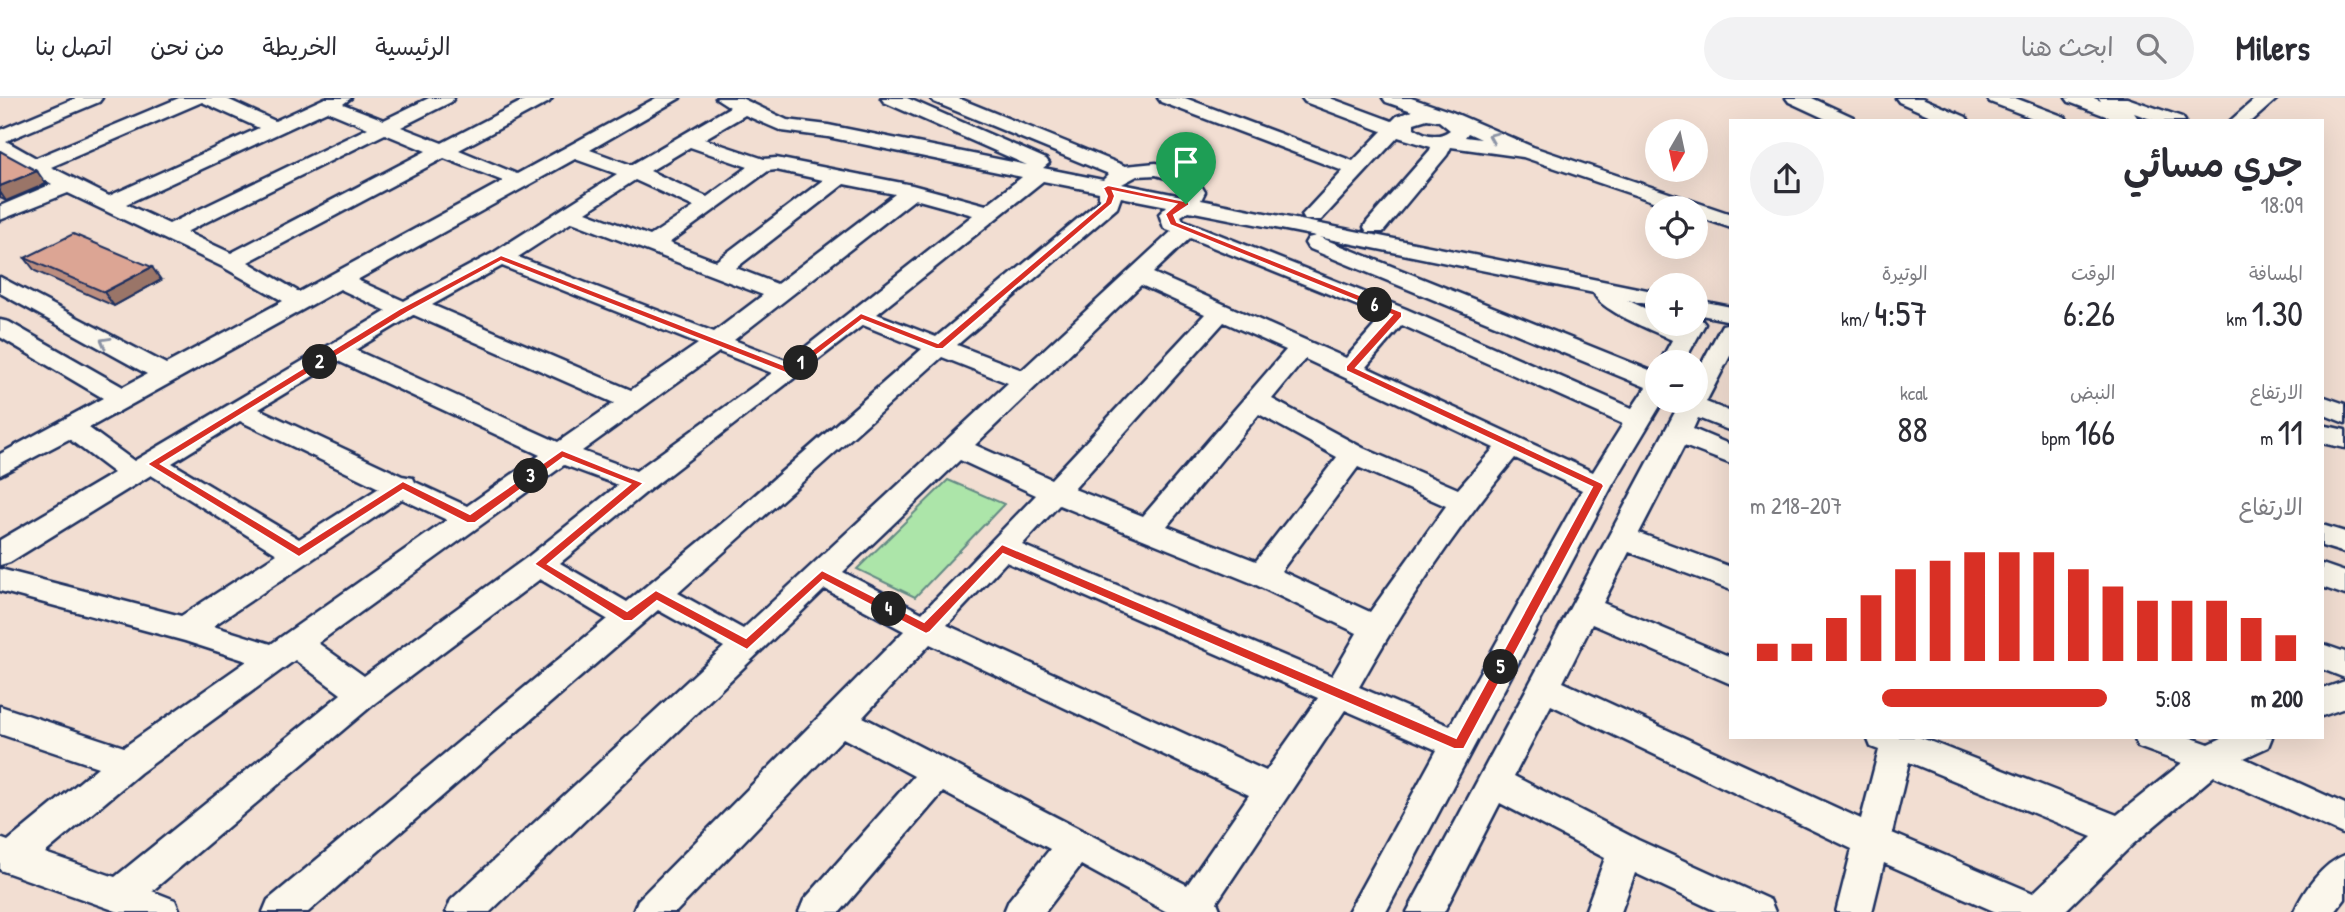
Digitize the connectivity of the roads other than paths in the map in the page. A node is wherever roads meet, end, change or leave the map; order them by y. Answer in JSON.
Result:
{"nodes":[{"id":1,"x":92,"y":98,"type":"edge"},
{"id":2,"x":195,"y":98,"type":"edge"},
{"id":3,"x":209,"y":98,"type":"edge"},
{"id":4,"x":444,"y":98,"type":"edge"},
{"id":5,"x":542,"y":98,"type":"edge"},
{"id":6,"x":649,"y":98,"type":"edge"},
{"id":7,"x":670,"y":98,"type":"edge"},
{"id":8,"x":891,"y":98,"type":"edge"},
{"id":9,"x":942,"y":98,"type":"edge"},
{"id":10,"x":1168,"y":98,"type":"edge"},
{"id":11,"x":1311,"y":98,"type":"edge"},
{"id":12,"x":1393,"y":98,"type":"edge"},
{"id":13,"x":1435,"y":98,"type":"edge"},
{"id":14,"x":1796,"y":98,"type":"edge"},
{"id":15,"x":1906,"y":98,"type":"edge"},
{"id":16,"x":1997,"y":98,"type":"edge"},
{"id":17,"x":2076,"y":98,"type":"edge"},
{"id":18,"x":2109,"y":98,"type":"edge"},
{"id":19,"x":2269,"y":98,"type":"edge"},
{"id":20,"x":333,"y":101,"type":"edge"},
{"id":21,"x":735,"y":103,"type":"edge"},
{"id":22,"x":1448,"y":118,"type":"junction"},
{"id":23,"x":1842,"y":119,"type":"edge"},
{"id":24,"x":1954,"y":119,"type":"edge"},
{"id":25,"x":2053,"y":119,"type":"edge"},
{"id":26,"x":2131,"y":119,"type":"edge"},
{"id":27,"x":2169,"y":119,"type":"edge"},
{"id":28,"x":2243,"y":119,"type":"edge"},
{"id":29,"x":1407,"y":121,"type":"junction"},
{"id":30,"x":275,"y":128,"type":"junction"},
{"id":31,"x":384,"y":128,"type":"junction"},
{"id":32,"x":0,"y":137,"type":"edge"},
{"id":33,"x":688,"y":140,"type":"junction"},
{"id":34,"x":1444,"y":141,"type":"junction"},
{"id":35,"x":0,"y":146,"type":"edge"},
{"id":36,"x":572,"y":151,"type":"junction"},
{"id":37,"x":1526,"y":151,"type":"junction"},
{"id":38,"x":443,"y":152,"type":"junction"},
{"id":39,"x":763,"y":165,"type":"junction"},
{"id":40,"x":36,"y":166,"type":"junction"},
{"id":41,"x":1358,"y":170,"type":"junction"},
{"id":42,"x":632,"y":173,"type":"junction"},
{"id":43,"x":508,"y":176,"type":"junction"},
{"id":44,"x":841,"y":176,"type":"junction"},
{"id":45,"x":1036,"y":176,"type":"dead end"},
{"id":46,"x":1075,"y":181,"type":"junction"},
{"id":47,"x":68,"y":185,"type":"junction"},
{"id":48,"x":1114,"y":186,"type":"junction"},
{"id":49,"x":912,"y":191,"type":"junction"},
{"id":50,"x":1656,"y":196,"type":"edge"},
{"id":51,"x":108,"y":204,"type":"junction"},
{"id":52,"x":709,"y":206,"type":"junction"},
{"id":53,"x":1185,"y":212,"type":"junction"},
{"id":54,"x":0,"y":214,"type":"edge"},
{"id":55,"x":571,"y":214,"type":"junction"},
{"id":56,"x":989,"y":214,"type":"junction"},
{"id":57,"x":1708,"y":214,"type":"edge"},
{"id":58,"x":1313,"y":215,"type":"junction"},
{"id":59,"x":1258,"y":218,"type":"junction"},
{"id":60,"x":1729,"y":221,"type":"edge"},
{"id":61,"x":1375,"y":227,"type":"junction"},
{"id":62,"x":168,"y":233,"type":"junction"},
{"id":63,"x":653,"y":244,"type":"junction"},
{"id":64,"x":501,"y":258,"type":"junction"},
{"id":65,"x":231,"y":262,"type":"junction"},
{"id":66,"x":718,"y":271,"type":"junction"},
{"id":67,"x":1138,"y":275,"type":"junction"},
{"id":68,"x":337,"y":279,"type":"junction"},
{"id":69,"x":1645,"y":280,"type":"edge"},
{"id":70,"x":0,"y":284,"type":"edge"},
{"id":71,"x":1593,"y":286,"type":"junction"},
{"id":72,"x":780,"y":293,"type":"junction"},
{"id":73,"x":289,"y":295,"type":"junction"},
{"id":74,"x":1645,"y":297,"type":"edge"},
{"id":75,"x":1729,"y":299,"type":"edge"},
{"id":76,"x":409,"y":308,"type":"junction"},
{"id":77,"x":1708,"y":308,"type":"edge"},
{"id":78,"x":1645,"y":309,"type":"edge"},
{"id":79,"x":1220,"y":312,"type":"junction"},
{"id":80,"x":1398,"y":314,"type":"junction"},
{"id":81,"x":1708,"y":314,"type":"edge"},
{"id":82,"x":1729,"y":314,"type":"edge"},
{"id":83,"x":861,"y":316,"type":"junction"},
{"id":84,"x":0,"y":327,"type":"edge"},
{"id":85,"x":1728,"y":341,"type":"edge"},
{"id":86,"x":715,"y":343,"type":"junction"},
{"id":87,"x":939,"y":347,"type":"junction"},
{"id":88,"x":1301,"y":348,"type":"junction"},
{"id":89,"x":338,"y":352,"type":"junction"},
{"id":90,"x":1350,"y":369,"type":"junction"},
{"id":91,"x":791,"y":371,"type":"junction"},
{"id":92,"x":159,"y":372,"type":"junction"},
{"id":93,"x":1645,"y":377,"type":"edge"},
{"id":94,"x":1708,"y":377,"type":"edge"},
{"id":95,"x":1025,"y":381,"type":"junction"},
{"id":96,"x":116,"y":395,"type":"junction"},
{"id":97,"x":633,"y":401,"type":"junction"},
{"id":98,"x":1257,"y":402,"type":"junction"},
{"id":99,"x":2324,"y":405,"type":"edge"},
{"id":100,"x":239,"y":410,"type":"junction"},
{"id":101,"x":1645,"y":410,"type":"edge"},
{"id":102,"x":1688,"y":413,"type":"edge"},
{"id":103,"x":1694,"y":413,"type":"edge"},
{"id":104,"x":1703,"y":413,"type":"edge"},
{"id":105,"x":2345,"y":414,"type":"edge"},
{"id":106,"x":1639,"y":421,"type":"junction"},
{"id":107,"x":1729,"y":421,"type":"edge"},
{"id":108,"x":70,"y":427,"type":"junction"},
{"id":109,"x":2324,"y":435,"type":"edge"},
{"id":110,"x":2345,"y":439,"type":"edge"},
{"id":111,"x":1511,"y":445,"type":"junction"},
{"id":112,"x":956,"y":447,"type":"junction"},
{"id":113,"x":0,"y":450,"type":"edge"},
{"id":114,"x":1729,"y":453,"type":"edge"},
{"id":115,"x":562,"y":454,"type":"junction"},
{"id":116,"x":1353,"y":454,"type":"junction"},
{"id":117,"x":0,"y":466,"type":"edge"},
{"id":118,"x":143,"y":469,"type":"junction"},
{"id":119,"x":639,"y":483,"type":"junction"},
{"id":120,"x":403,"y":485,"type":"junction"},
{"id":121,"x":1598,"y":486,"type":"junction"},
{"id":122,"x":1055,"y":492,"type":"junction"},
{"id":123,"x":1463,"y":502,"type":"junction"},
{"id":124,"x":471,"y":520,"type":"junction"},
{"id":125,"x":1150,"y":527,"type":"junction"},
{"id":126,"x":2324,"y":536,"type":"edge"},
{"id":127,"x":1622,"y":538,"type":"junction"},
{"id":128,"x":2345,"y":543,"type":"edge"},
{"id":129,"x":1002,"y":548,"type":"junction"},
{"id":130,"x":299,"y":553,"type":"junction"},
{"id":131,"x":0,"y":554,"type":"edge"},
{"id":132,"x":540,"y":564,"type":"junction"},
{"id":133,"x":822,"y":574,"type":"junction"},
{"id":134,"x":1262,"y":575,"type":"junction"},
{"id":135,"x":2324,"y":576,"type":"edge"},
{"id":136,"x":1729,"y":578,"type":"edge"},
{"id":137,"x":0,"y":580,"type":"edge"},
{"id":138,"x":2345,"y":583,"type":"edge"},
{"id":139,"x":656,"y":595,"type":"junction"},
{"id":140,"x":1585,"y":608,"type":"junction"},
{"id":141,"x":628,"y":617,"type":"junction"},
{"id":142,"x":1376,"y":628,"type":"junction"},
{"id":143,"x":185,"y":629,"type":"junction"},
{"id":144,"x":926,"y":629,"type":"junction"},
{"id":145,"x":747,"y":645,"type":"junction"},
{"id":146,"x":284,"y":650,"type":"junction"},
{"id":147,"x":2324,"y":657,"type":"edge"},
{"id":148,"x":2345,"y":665,"type":"edge"},
{"id":149,"x":1729,"y":670,"type":"edge"},
{"id":150,"x":1543,"y":687,"type":"junction"},
{"id":151,"x":1339,"y":693,"type":"junction"},
{"id":152,"x":364,"y":694,"type":"junction"},
{"id":153,"x":2345,"y":694,"type":"edge"},
{"id":154,"x":2324,"y":704,"type":"edge"},
{"id":155,"x":2324,"y":706,"type":"edge"},
{"id":156,"x":2345,"y":715,"type":"edge"},
{"id":157,"x":0,"y":720,"type":"edge"},
{"id":158,"x":839,"y":720,"type":"junction"},
{"id":159,"x":1893,"y":739,"type":"edge"},
{"id":160,"x":2156,"y":739,"type":"edge"},
{"id":161,"x":2252,"y":739,"type":"edge"},
{"id":162,"x":1459,"y":745,"type":"junction"},
{"id":163,"x":2211,"y":759,"type":"junction"},
{"id":164,"x":128,"y":763,"type":"junction"},
{"id":165,"x":939,"y":772,"type":"junction"},
{"id":166,"x":1493,"y":782,"type":"junction"},
{"id":167,"x":1273,"y":790,"type":"junction"},
{"id":168,"x":2345,"y":820,"type":"edge"},
{"id":169,"x":2121,"y":834,"type":"junction"},
{"id":170,"x":1874,"y":842,"type":"junction"},
{"id":171,"x":1076,"y":844,"type":"junction"},
{"id":172,"x":1625,"y":851,"type":"junction"},
{"id":173,"x":7,"y":856,"type":"edge"},
{"id":174,"x":2345,"y":871,"type":"edge"},
{"id":175,"x":120,"y":895,"type":"junction"},
{"id":176,"x":664,"y":908,"type":"edge"},
{"id":177,"x":1195,"y":910,"type":"edge"},
{"id":178,"x":162,"y":912,"type":"edge"},
{"id":179,"x":281,"y":912,"type":"edge"},
{"id":180,"x":464,"y":912,"type":"edge"},
{"id":181,"x":817,"y":912,"type":"edge"},
{"id":182,"x":1022,"y":912,"type":"edge"},
{"id":183,"x":1366,"y":912,"type":"edge"},
{"id":184,"x":1425,"y":912,"type":"edge"},
{"id":185,"x":1604,"y":912,"type":"edge"},
{"id":186,"x":1757,"y":912,"type":"edge"},
{"id":187,"x":1854,"y":912,"type":"edge"},
{"id":188,"x":2038,"y":912,"type":"edge"},
{"id":189,"x":2312,"y":912,"type":"edge"}],
"edges":[{"from":1,"to":32,"type":"street"},
{"from":2,"to":40,"type":"street"},
{"from":3,"to":30,"type":"street"},
{"from":4,"to":31,"type":"street"},
{"from":5,"to":38,"type":"street"},
{"from":6,"to":43,"type":"street"},
{"from":7,"to":36,"type":"street"},
{"from":8,"to":46,"type":"street"},
{"from":9,"to":48,"type":"street"},
{"from":10,"to":41,"type":"street"},
{"from":11,"to":29,"type":"street"},
{"from":12,"to":29,"type":"street"},
{"from":13,"to":29,"type":"street"},
{"from":14,"to":23,"type":"street"},
{"from":15,"to":24,"type":"street"},
{"from":16,"to":25,"type":"street"},
{"from":17,"to":26,"type":"street"},
{"from":18,"to":27,"type":"street"},
{"from":19,"to":28,"type":"street"},
{"from":20,"to":30,"type":"street"},
{"from":20,"to":31,"type":"street"},
{"from":21,"to":33,"type":"street"},
{"from":21,"to":46,"type":"street"},
{"from":22,"to":29,"type":"street"},
{"from":22,"to":34,"type":"street"},
{"from":37,"to":22,"type":"street","one_way":true},
{"from":29,"to":34,"type":"street"},
{"from":29,"to":41,"type":"street"},
{"from":30,"to":51,"type":"street"},
{"from":31,"to":38,"type":"street"},
{"from":31,"to":62,"type":"street"},
{"from":33,"to":39,"type":"street"},
{"from":33,"to":42,"type":"street"},
{"from":34,"to":37,"type":"street"},
{"from":34,"to":61,"type":"street"},
{"from":35,"to":40,"type":"street"},
{"from":36,"to":42,"type":"street"},
{"from":36,"to":68,"type":"street"},
{"from":37,"to":50,"type":"street"},
{"from":38,"to":43,"type":"street"},
{"from":38,"to":65,"type":"street"},
{"from":39,"to":44,"type":"street"},
{"from":39,"to":52,"type":"street"},
{"from":40,"to":47,"type":"street"},
{"from":41,"to":58,"type":"street"},
{"from":42,"to":52,"type":"street"},
{"from":42,"to":55,"type":"street"},
{"from":43,"to":73,"type":"street"},
{"from":44,"to":49,"type":"street"},
{"from":44,"to":66,"type":"street"},
{"from":45,"to":56,"type":"street"},
{"from":46,"to":48,"type":"street"},
{"from":47,"to":51,"type":"street"},
{"from":47,"to":54,"type":"street"},
{"from":48,"to":53,"type":"street"},
{"from":48,"to":53,"type":"street"},
{"from":48,"to":87,"type":"street"},
{"from":49,"to":56,"type":"street"},
{"from":49,"to":72,"type":"street"},
{"from":51,"to":62,"type":"street"},
{"from":52,"to":63,"type":"street"},
{"from":53,"to":58,"type":"street"},
{"from":53,"to":59,"type":"street"},
{"from":53,"to":67,"type":"street"},
{"from":53,"to":80,"type":"street"},
{"from":55,"to":63,"type":"street"},
{"from":55,"to":64,"type":"street"},
{"from":56,"to":83,"type":"street"},
{"from":57,"to":60,"type":"street"},
{"from":58,"to":61,"type":"street"},
{"from":59,"to":71,"type":"street"},
{"from":59,"to":93,"type":"street"},
{"from":61,"to":69,"type":"street"},
{"from":62,"to":65,"type":"street"},
{"from":63,"to":66,"type":"street"},
{"from":64,"to":76,"type":"street"},
{"from":64,"to":86,"type":"street"},
{"from":65,"to":73,"type":"street"},
{"from":66,"to":72,"type":"street"},
{"from":67,"to":79,"type":"street"},
{"from":67,"to":95,"type":"street"},
{"from":68,"to":76,"type":"street"},
{"from":68,"to":92,"type":"street"},
{"from":92,"to":70,"type":"street","one_way":true},
{"from":71,"to":74,"type":"street"},
{"from":71,"to":78,"type":"street"},
{"from":72,"to":86,"type":"street"},
{"from":73,"to":92,"type":"street"},
{"from":75,"to":77,"type":"street"},
{"from":76,"to":89,"type":"street"},
{"from":76,"to":97,"type":"street"},
{"from":79,"to":88,"type":"street"},
{"from":79,"to":122,"type":"street"},
{"from":80,"to":90,"type":"street"},
{"from":80,"to":106,"type":"street"},
{"from":81,"to":82,"type":"street"},
{"from":83,"to":87,"type":"street"},
{"from":83,"to":91,"type":"street"},
{"from":84,"to":96,"type":"street"},
{"from":85,"to":94,"type":"street"},
{"from":86,"to":91,"type":"street"},
{"from":86,"to":97,"type":"street"},
{"from":87,"to":95,"type":"street"},
{"from":87,"to":139,"type":"street"},
{"from":88,"to":90,"type":"street"},
{"from":88,"to":98,"type":"street"},
{"from":89,"to":100,"type":"street"},
{"from":89,"to":115,"type":"street"},
{"from":90,"to":111,"type":"street"},
{"from":91,"to":119,"type":"street"},
{"from":92,"to":96,"type":"street"},
{"from":95,"to":112,"type":"street"},
{"from":96,"to":108,"type":"street"},
{"from":96,"to":113,"type":"street"},
{"from":97,"to":115,"type":"street"},
{"from":98,"to":116,"type":"street"},
{"from":98,"to":125,"type":"street"},
{"from":99,"to":105,"type":"street"},
{"from":100,"to":118,"type":"street"},
{"from":100,"to":120,"type":"street"},
{"from":101,"to":106,"type":"street"},
{"from":102,"to":127,"type":"street"},
{"from":103,"to":114,"type":"street"},
{"from":104,"to":107,"type":"street"},
{"from":106,"to":121,"type":"street"},
{"from":108,"to":117,"type":"street"},
{"from":108,"to":118,"type":"street"},
{"from":109,"to":110,"type":"street"},
{"from":111,"to":121,"type":"street"},
{"from":111,"to":123,"type":"street"},
{"from":112,"to":122,"type":"street"},
{"from":112,"to":133,"type":"street"},
{"from":115,"to":119,"type":"street"},
{"from":115,"to":124,"type":"street"},
{"from":116,"to":123,"type":"street"},
{"from":116,"to":134,"type":"street"},
{"from":118,"to":130,"type":"street"},
{"from":118,"to":131,"type":"street"},
{"from":119,"to":132,"type":"street"},
{"from":120,"to":124,"type":"street"},
{"from":120,"to":130,"type":"street"},
{"from":121,"to":162,"type":"street"},
{"from":122,"to":125,"type":"street"},
{"from":122,"to":129,"type":"street"},
{"from":123,"to":142,"type":"street"},
{"from":124,"to":146,"type":"street"},
{"from":125,"to":134,"type":"street"},
{"from":126,"to":128,"type":"street"},
{"from":127,"to":136,"type":"street"},
{"from":127,"to":140,"type":"street"},
{"from":129,"to":144,"type":"street"},
{"from":129,"to":151,"type":"street"},
{"from":130,"to":143,"type":"street"},
{"from":132,"to":141,"type":"street"},
{"from":132,"to":152,"type":"street"},
{"from":133,"to":144,"type":"street"},
{"from":133,"to":145,"type":"street"},
{"from":134,"to":142,"type":"street"},
{"from":135,"to":138,"type":"street"},
{"from":137,"to":143,"type":"street"},
{"from":139,"to":141,"type":"street"},
{"from":139,"to":145,"type":"street"},
{"from":140,"to":149,"type":"street"},
{"from":140,"to":150,"type":"street"},
{"from":141,"to":179,"type":"street"},
{"from":142,"to":151,"type":"street"},
{"from":143,"to":146,"type":"street"},
{"from":144,"to":158,"type":"street"},
{"from":144,"to":167,"type":"street"},
{"from":145,"to":180,"type":"street"},
{"from":146,"to":152,"type":"street"},
{"from":146,"to":164,"type":"street"},
{"from":147,"to":148,"type":"street"},
{"from":150,"to":166,"type":"street"},
{"from":150,"to":170,"type":"street"},
{"from":151,"to":162,"type":"street"},
{"from":151,"to":167,"type":"street"},
{"from":152,"to":175,"type":"street"},
{"from":153,"to":154,"type":"street"},
{"from":155,"to":156,"type":"street"},
{"from":157,"to":164,"type":"street"},
{"from":158,"to":165,"type":"street"},
{"from":158,"to":176,"type":"street"},
{"from":159,"to":169,"type":"street"},
{"from":159,"to":170,"type":"street"},
{"from":160,"to":163,"type":"street"},
{"from":161,"to":163,"type":"street"},
{"from":162,"to":183,"type":"street"},
{"from":163,"to":168,"type":"street"},
{"from":163,"to":169,"type":"street"},
{"from":164,"to":173,"type":"street"},
{"from":165,"to":171,"type":"street"},
{"from":165,"to":181,"type":"street"},
{"from":166,"to":172,"type":"street"},
{"from":166,"to":184,"type":"street"},
{"from":167,"to":177,"type":"street"},
{"from":169,"to":188,"type":"street"},
{"from":170,"to":187,"type":"street"},
{"from":170,"to":188,"type":"street"},
{"from":171,"to":177,"type":"street"},
{"from":171,"to":182,"type":"street"},
{"from":172,"to":185,"type":"street"},
{"from":172,"to":186,"type":"street"},
{"from":173,"to":175,"type":"street"},
{"from":174,"to":189,"type":"street"},
{"from":175,"to":178,"type":"street"}]}
